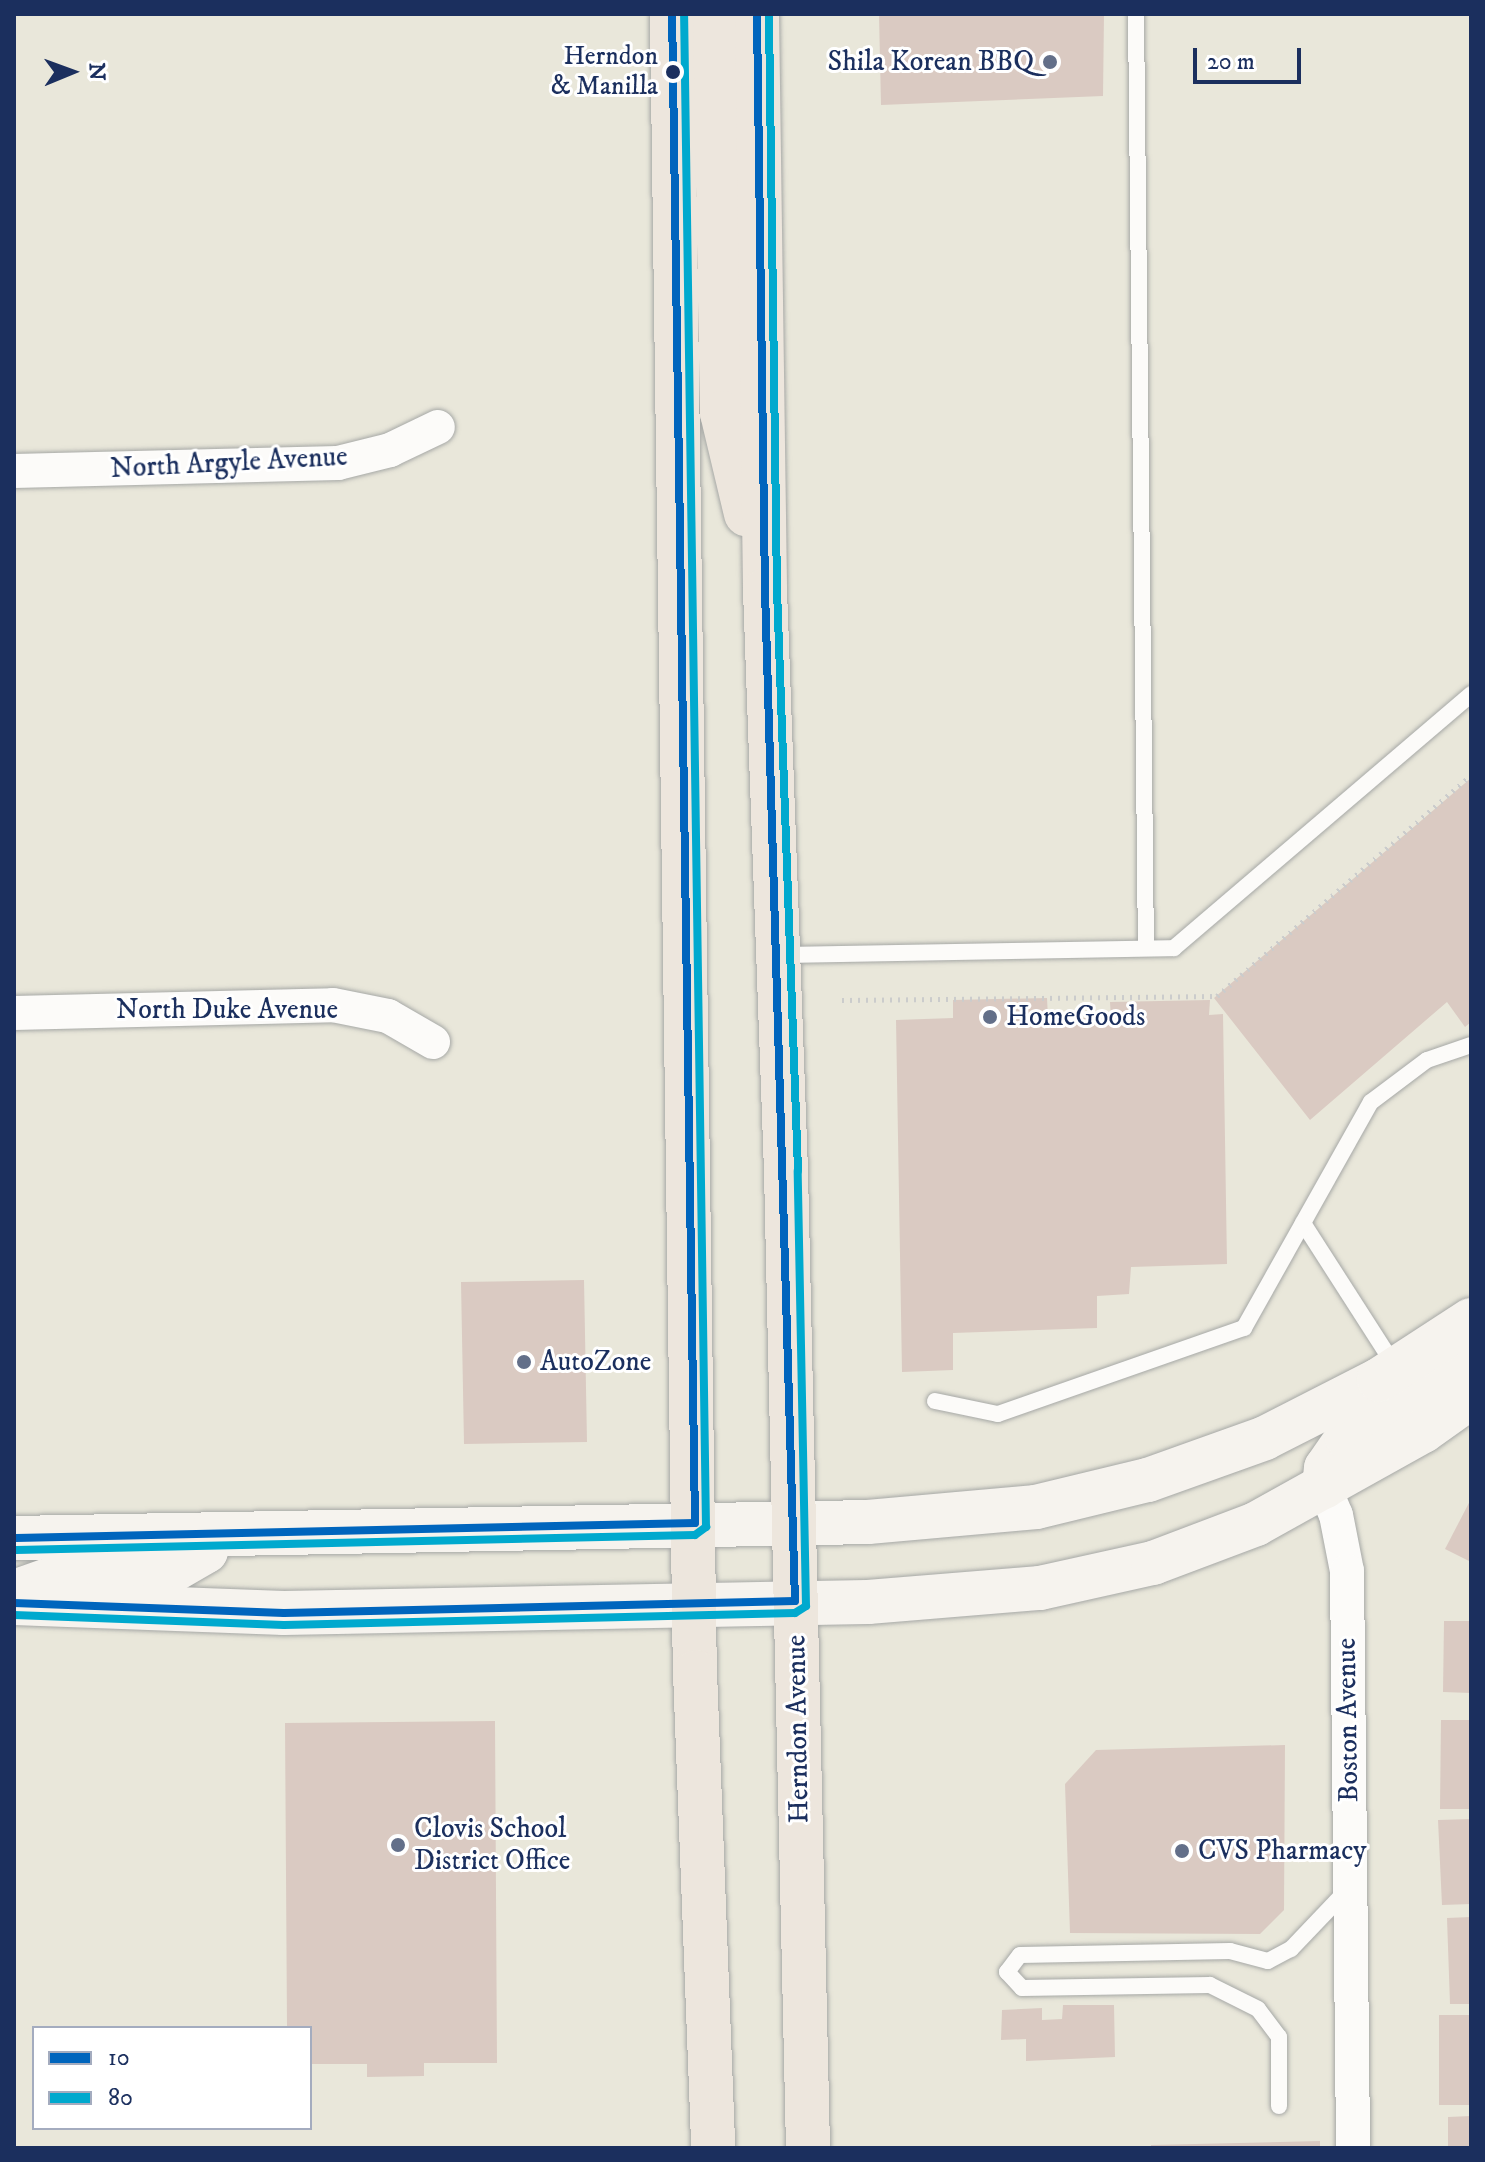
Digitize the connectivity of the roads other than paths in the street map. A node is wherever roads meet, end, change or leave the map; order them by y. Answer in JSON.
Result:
{"nodes":[{"id":1,"x":672,"y":14,"type":"edge"},
{"id":2,"x":715,"y":14,"type":"edge"},
{"id":3,"x":757,"y":14,"type":"edge"},
{"id":4,"x":1136,"y":14,"type":"edge"},
{"id":5,"x":438,"y":427,"type":"dead end"},
{"id":6,"x":14,"y":471,"type":"edge"},
{"id":7,"x":765,"y":590,"type":"junction"},
{"id":8,"x":1471,"y":694,"type":"edge"},
{"id":9,"x":1146,"y":948,"type":"junction"},
{"id":10,"x":777,"y":955,"type":"junction"},
{"id":11,"x":14,"y":1013,"type":"edge"},
{"id":12,"x":433,"y":1042,"type":"dead end"},
{"id":13,"x":1471,"y":1045,"type":"edge"},
{"id":14,"x":1303,"y":1223,"type":"junction"},
{"id":15,"x":1471,"y":1320,"type":"edge"},
{"id":16,"x":1471,"y":1360,"type":"edge"},
{"id":17,"x":1397,"y":1369,"type":"junction"},
{"id":18,"x":1471,"y":1397,"type":"edge"},
{"id":19,"x":935,"y":1401,"type":"dead end"},
{"id":20,"x":1324,"y":1487,"type":"junction"},
{"id":21,"x":793,"y":1522,"type":"junction"},
{"id":22,"x":695,"y":1523,"type":"junction"},
{"id":23,"x":210,"y":1534,"type":"junction"},
{"id":24,"x":14,"y":1538,"type":"edge"},
{"id":25,"x":14,"y":1592,"type":"edge"},
{"id":26,"x":795,"y":1601,"type":"junction"},
{"id":27,"x":14,"y":1603,"type":"edge"},
{"id":28,"x":696,"y":1603,"type":"junction"},
{"id":29,"x":1350,"y":1887,"type":"junction"},
{"id":30,"x":1279,"y":2106,"type":"dead end"},
{"id":31,"x":713,"y":2148,"type":"edge"},
{"id":32,"x":808,"y":2148,"type":"edge"},
{"id":33,"x":1353,"y":2148,"type":"edge"}],
"edges":[{"from":1,"to":22,"type":"main road"},
{"from":2,"to":7,"type":"main road"},
{"from":3,"to":7,"type":"main road","name":"Herndon Avenue"},
{"from":4,"to":9,"type":"lane"},
{"from":5,"to":6,"type":"street","name":"North Argyle Avenue"},
{"from":7,"to":10,"type":"main road","name":"Herndon Avenue"},
{"from":8,"to":9,"type":"lane"},
{"from":9,"to":10,"type":"lane"},
{"from":10,"to":21,"type":"main road","name":"Herndon Avenue"},
{"from":11,"to":12,"type":"street","name":"North Duke Avenue"},
{"from":13,"to":14,"type":"lane"},
{"from":14,"to":17,"type":"lane"},
{"from":14,"to":19,"type":"lane"},
{"from":15,"to":17,"type":"main road"},
{"from":16,"to":20,"type":"main road"},
{"from":17,"to":21,"type":"main road"},
{"from":18,"to":20,"type":"main road"},
{"from":20,"to":26,"type":"main road"},
{"from":20,"to":29,"type":"street","name":"Boston Avenue"},
{"from":21,"to":22,"type":"main road"},
{"from":21,"to":26,"type":"main road","name":"Herndon Avenue"},
{"from":22,"to":23,"type":"main road"},
{"from":22,"to":28,"type":"main road"},
{"from":23,"to":24,"type":"main road"},
{"from":23,"to":25,"type":"main road"},
{"from":26,"to":28,"type":"main road"},
{"from":26,"to":32,"type":"main road","name":"Herndon Avenue"},
{"from":27,"to":28,"type":"main road"},
{"from":28,"to":31,"type":"main road"},
{"from":29,"to":30,"type":"lane"},
{"from":29,"to":33,"type":"street","name":"Boston Avenue"}]}
